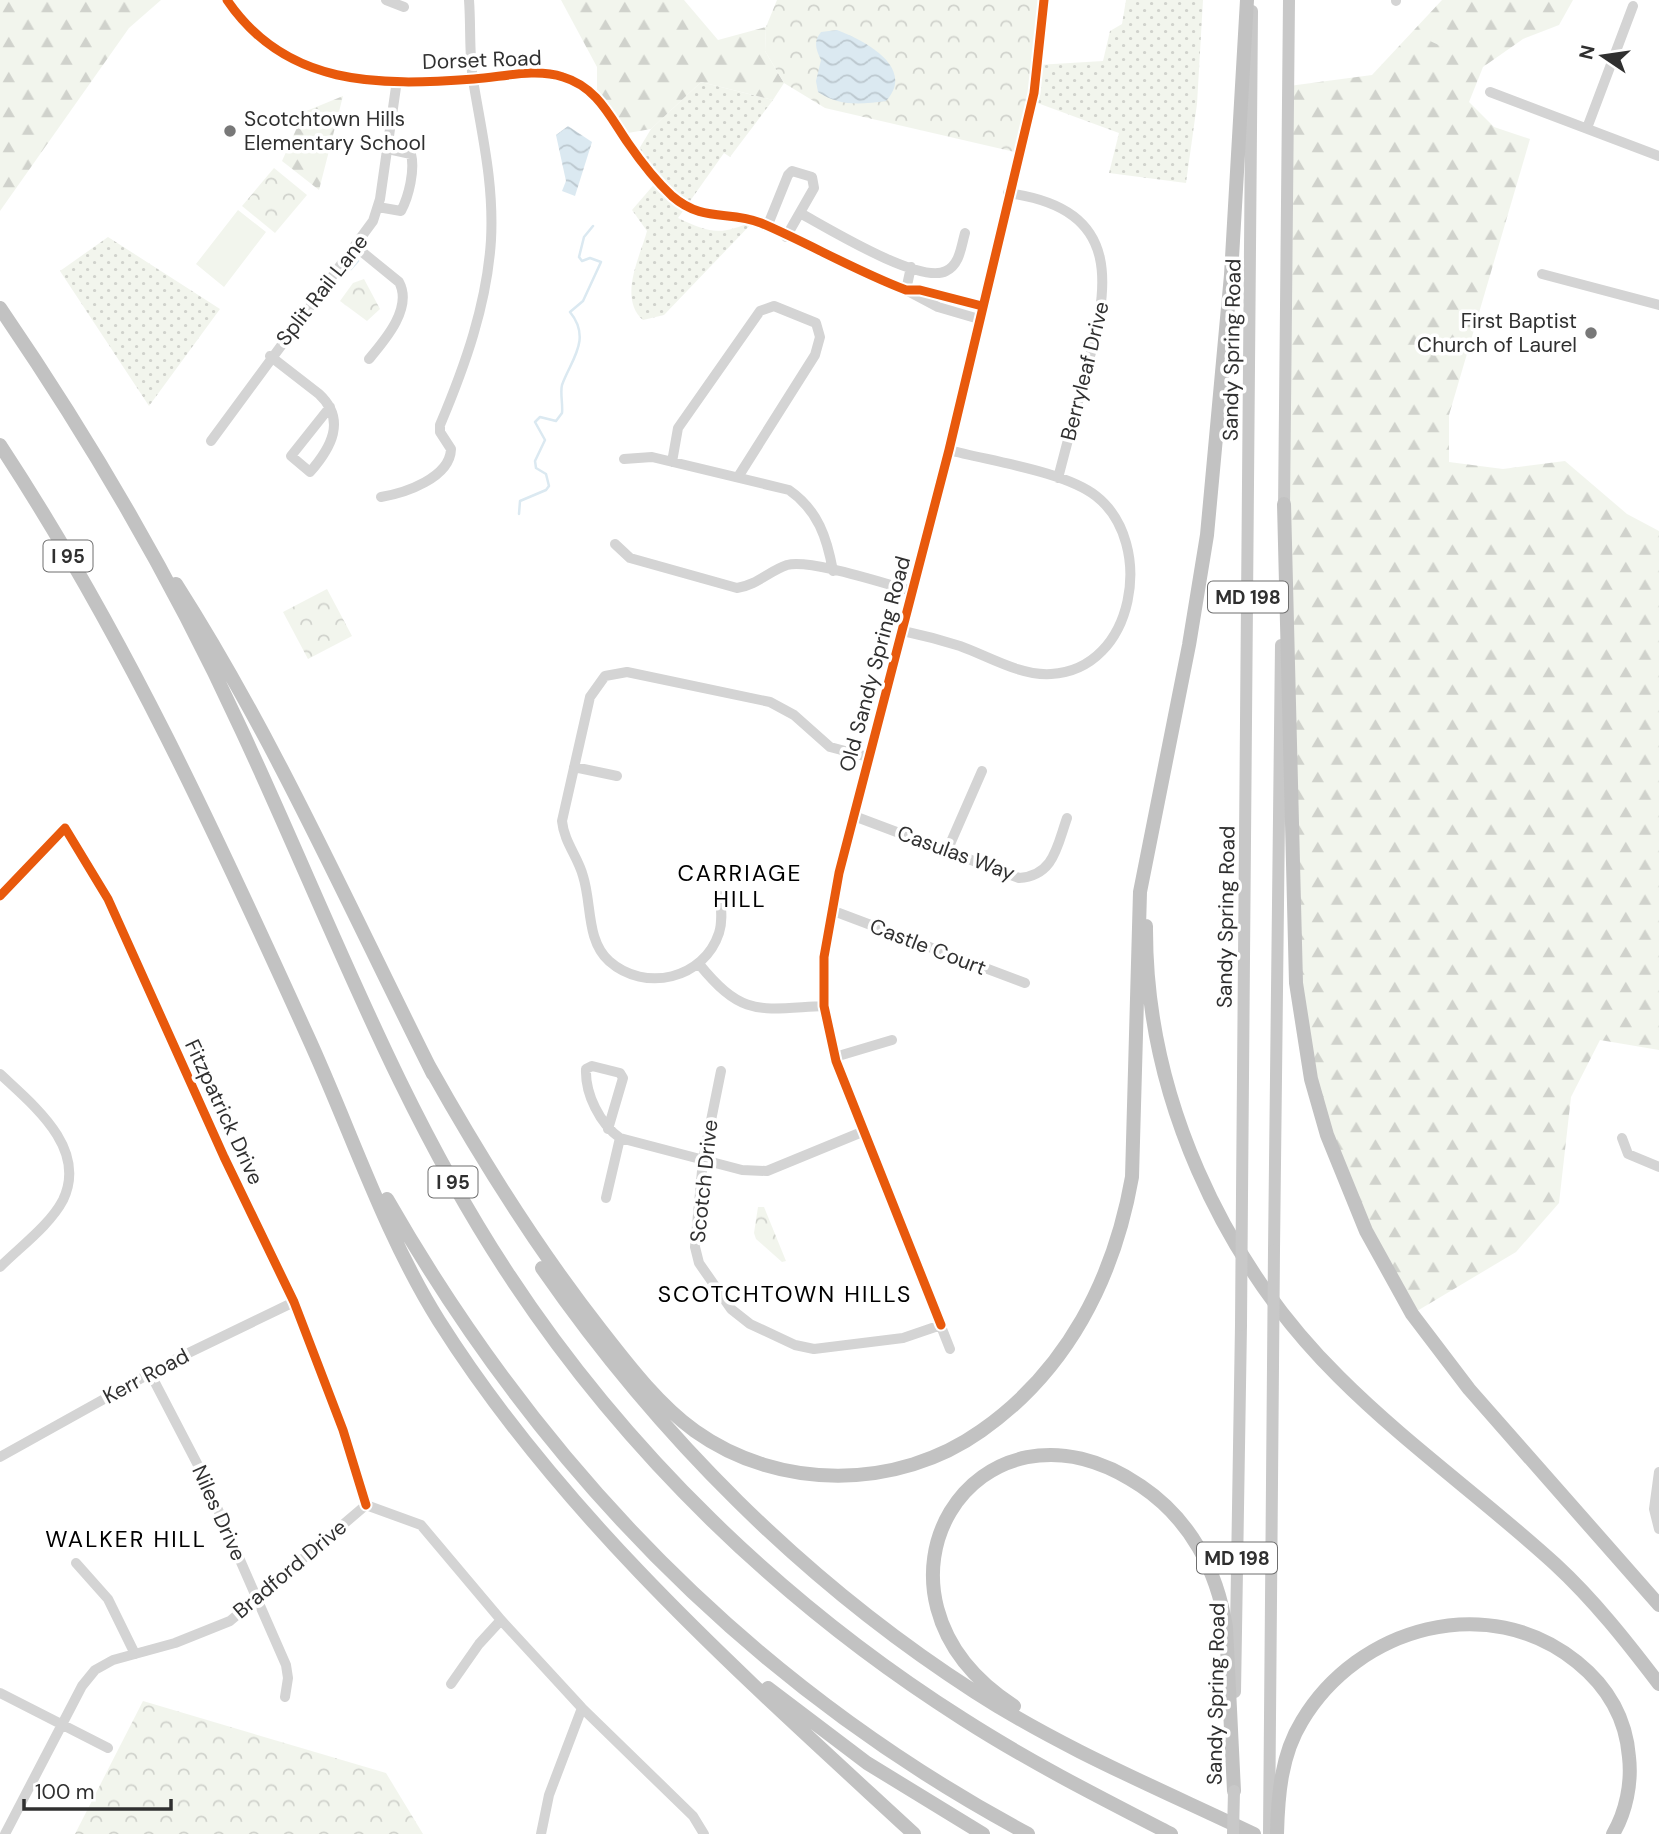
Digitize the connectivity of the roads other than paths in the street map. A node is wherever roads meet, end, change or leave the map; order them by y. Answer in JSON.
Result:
{"nodes":[{"id":1,"x":227,"y":0,"type":"edge"},
{"id":2,"x":386,"y":0,"type":"edge"},
{"id":3,"x":469,"y":0,"type":"edge"},
{"id":4,"x":1044,"y":0,"type":"edge"},
{"id":5,"x":1250,"y":0,"type":"edge"},
{"id":6,"x":1289,"y":0,"type":"edge"},
{"id":7,"x":1633,"y":6,"type":"dead end"},
{"id":8,"x":404,"y":7,"type":"dead end"},
{"id":9,"x":473,"y":79,"type":"junction"},
{"id":10,"x":397,"y":80,"type":"junction"},
{"id":11,"x":1490,"y":92,"type":"dead end"},
{"id":12,"x":1587,"y":128,"type":"junction"},
{"id":13,"x":388,"y":149,"type":"junction"},
{"id":14,"x":1659,"y":156,"type":"edge"},
{"id":15,"x":1008,"y":193,"type":"junction"},
{"id":16,"x":378,"y":207,"type":"junction"},
{"id":17,"x":800,"y":213,"type":"junction"},
{"id":18,"x":767,"y":227,"type":"junction"},
{"id":19,"x":965,"y":233,"type":"dead end"},
{"id":20,"x":786,"y":237,"type":"junction"},
{"id":21,"x":356,"y":247,"type":"junction"},
{"id":22,"x":911,"y":267,"type":"junction"},
{"id":23,"x":1542,"y":274,"type":"dead end"},
{"id":24,"x":906,"y":290,"type":"junction"},
{"id":25,"x":1659,"y":305,"type":"edge"},
{"id":26,"x":982,"y":306,"type":"junction"},
{"id":27,"x":0,"y":308,"type":"edge"},
{"id":28,"x":979,"y":319,"type":"junction"},
{"id":29,"x":270,"y":356,"type":"junction"},
{"id":30,"x":369,"y":359,"type":"dead end"},
{"id":31,"x":330,"y":407,"type":"junction"},
{"id":32,"x":211,"y":440,"type":"dead end"},
{"id":33,"x":0,"y":445,"type":"edge"},
{"id":34,"x":948,"y":450,"type":"junction"},
{"id":35,"x":624,"y":460,"type":"dead end"},
{"id":36,"x":672,"y":462,"type":"junction"},
{"id":37,"x":737,"y":477,"type":"junction"},
{"id":38,"x":1058,"y":478,"type":"junction"},
{"id":39,"x":381,"y":496,"type":"dead end"},
{"id":40,"x":121,"y":502,"type":"junction"},
{"id":41,"x":1284,"y":504,"type":"junction"},
{"id":42,"x":615,"y":544,"type":"dead end"},
{"id":43,"x":833,"y":571,"type":"junction"},
{"id":44,"x":912,"y":591,"type":"junction"},
{"id":45,"x":903,"y":631,"type":"junction"},
{"id":46,"x":868,"y":757,"type":"junction"},
{"id":47,"x":574,"y":767,"type":"junction"},
{"id":48,"x":982,"y":771,"type":"dead end"},
{"id":49,"x":617,"y":776,"type":"dead end"},
{"id":50,"x":1154,"y":813,"type":"junction"},
{"id":51,"x":854,"y":816,"type":"junction"},
{"id":52,"x":1067,"y":818,"type":"dead end"},
{"id":53,"x":947,"y":851,"type":"junction"},
{"id":54,"x":0,"y":896,"type":"edge"},
{"id":55,"x":720,"y":896,"type":"dead end"},
{"id":56,"x":831,"y":910,"type":"junction"},
{"id":57,"x":699,"y":964,"type":"junction"},
{"id":58,"x":1025,"y":983,"type":"dead end"},
{"id":59,"x":824,"y":1006,"type":"junction"},
{"id":60,"x":892,"y":1040,"type":"dead end"},
{"id":61,"x":835,"y":1057,"type":"junction"},
{"id":62,"x":429,"y":1066,"type":"junction"},
{"id":63,"x":721,"y":1071,"type":"dead end"},
{"id":64,"x":0,"y":1074,"type":"edge"},
{"id":65,"x":339,"y":1104,"type":"junction"},
{"id":66,"x":608,"y":1129,"type":"junction"},
{"id":67,"x":862,"y":1132,"type":"junction"},
{"id":68,"x":620,"y":1138,"type":"junction"},
{"id":69,"x":1622,"y":1138,"type":"dead end"},
{"id":70,"x":703,"y":1160,"type":"junction"},
{"id":71,"x":1659,"y":1167,"type":"edge"},
{"id":72,"x":606,"y":1198,"type":"dead end"},
{"id":73,"x":0,"y":1267,"type":"edge"},
{"id":74,"x":294,"y":1302,"type":"junction"},
{"id":75,"x":942,"y":1325,"type":"junction"},
{"id":76,"x":950,"y":1349,"type":"dead end"},
{"id":77,"x":150,"y":1373,"type":"junction"},
{"id":78,"x":0,"y":1457,"type":"edge"},
{"id":79,"x":1659,"y":1472,"type":"edge"},
{"id":80,"x":366,"y":1505,"type":"junction"},
{"id":81,"x":1659,"y":1529,"type":"edge"},
{"id":82,"x":76,"y":1563,"type":"dead end"},
{"id":83,"x":665,"y":1596,"type":"junction"},
{"id":84,"x":256,"y":1598,"type":"junction"},
{"id":85,"x":1659,"y":1605,"type":"edge"},
{"id":86,"x":501,"y":1620,"type":"junction"},
{"id":87,"x":135,"y":1654,"type":"junction"},
{"id":88,"x":451,"y":1684,"type":"dead end"},
{"id":89,"x":1659,"y":1684,"type":"edge"},
{"id":90,"x":0,"y":1693,"type":"edge"},
{"id":91,"x":285,"y":1697,"type":"dead end"},
{"id":92,"x":582,"y":1708,"type":"junction"},
{"id":93,"x":62,"y":1726,"type":"junction"},
{"id":94,"x":108,"y":1748,"type":"dead end"},
{"id":95,"x":1234,"y":1791,"type":"junction"},
{"id":96,"x":1167,"y":1792,"type":"junction"},
{"id":97,"x":1273,"y":1810,"type":"junction"},
{"id":98,"x":5,"y":1834,"type":"edge"},
{"id":99,"x":541,"y":1834,"type":"edge"},
{"id":100,"x":704,"y":1834,"type":"edge"},
{"id":101,"x":914,"y":1834,"type":"edge"},
{"id":102,"x":983,"y":1834,"type":"edge"},
{"id":103,"x":1028,"y":1834,"type":"edge"},
{"id":104,"x":1171,"y":1834,"type":"edge"},
{"id":105,"x":1233,"y":1834,"type":"edge"},
{"id":106,"x":1254,"y":1834,"type":"edge"},
{"id":107,"x":1269,"y":1834,"type":"edge"},
{"id":108,"x":1276,"y":1834,"type":"edge"},
{"id":109,"x":1613,"y":1834,"type":"edge"}],
"edges":[{"from":1,"to":10,"type":"street","name":"Dorset Road"},
{"from":2,"to":8,"type":"street"},
{"from":3,"to":9,"type":"street"},
{"from":4,"to":15,"type":"street","name":"Old Sandy Spring Road"},
{"from":5,"to":50,"type":"highway"},
{"from":5,"to":95,"type":"main road","name":"Sandy Spring Road","number":"MD 198","bridge":true},
{"from":6,"to":41,"type":"main road","number":"MD 198"},
{"from":7,"to":12,"type":"street"},
{"from":9,"to":10,"type":"street","name":"Dorset Road"},
{"from":9,"to":18,"type":"street","name":"Dorset Road"},
{"from":9,"to":39,"type":"street","name":"Dorset Road"},
{"from":10,"to":13,"type":"street","name":"Split Rail Lane"},
{"from":11,"to":12,"type":"street"},
{"from":12,"to":14,"type":"street"},
{"from":13,"to":16,"type":"street","name":"Split Rail Lane"},
{"from":13,"to":16,"type":"street"},
{"from":15,"to":26,"type":"street","name":"Old Sandy Spring Road"},
{"from":15,"to":38,"type":"street","name":"Berryleaf Drive"},
{"from":16,"to":21,"type":"street","name":"Split Rail Lane"},
{"from":17,"to":18,"type":"street"},
{"from":17,"to":20,"type":"street"},
{"from":17,"to":22,"type":"street"},
{"from":18,"to":20,"type":"street","name":"Dorset Road"},
{"from":19,"to":22,"type":"street"},
{"from":20,"to":24,"type":"street","name":"Dorset Road"},
{"from":21,"to":29,"type":"street","name":"Split Rail Lane"},
{"from":21,"to":30,"type":"street"},
{"from":22,"to":24,"type":"street"},
{"from":23,"to":25,"type":"street"},
{"from":24,"to":26,"type":"street","name":"Dorset Road"},
{"from":24,"to":28,"type":"street"},
{"from":26,"to":28,"type":"street","name":"Old Sandy Spring Road"},
{"from":27,"to":40,"type":"highway","number":"I 95"},
{"from":28,"to":34,"type":"street","name":"Old Sandy Spring Road"},
{"from":29,"to":31,"type":"street"},
{"from":29,"to":32,"type":"street","name":"Split Rail Lane"},
{"from":31,"to":31,"type":"street"},
{"from":33,"to":65,"type":"highway","number":"I 95"},
{"from":34,"to":38,"type":"street"},
{"from":34,"to":44,"type":"street","name":"Old Sandy Spring Road"},
{"from":35,"to":36,"type":"street"},
{"from":36,"to":37,"type":"street"},
{"from":36,"to":37,"type":"street"},
{"from":37,"to":43,"type":"street"},
{"from":38,"to":45,"type":"street"},
{"from":40,"to":62,"type":"highway"},
{"from":40,"to":104,"type":"highway","number":"I 95"},
{"from":41,"to":85,"type":"highway"},
{"from":41,"to":97,"type":"main road","number":"MD 198","bridge":true},
{"from":42,"to":43,"type":"street"},
{"from":43,"to":44,"type":"street"},
{"from":44,"to":45,"type":"street","name":"Old Sandy Spring Road"},
{"from":45,"to":46,"type":"street","name":"Old Sandy Spring Road"},
{"from":46,"to":47,"type":"street"},
{"from":46,"to":51,"type":"street","name":"Old Sandy Spring Road"},
{"from":47,"to":49,"type":"street"},
{"from":47,"to":57,"type":"street"},
{"from":48,"to":53,"type":"street"},
{"from":50,"to":62,"type":"highway"},
{"from":50,"to":89,"type":"highway"},
{"from":51,"to":53,"type":"street","name":"Casulas Way"},
{"from":51,"to":56,"type":"street","name":"Old Sandy Spring Road"},
{"from":52,"to":53,"type":"street","name":"Casulas Way"},
{"from":54,"to":74,"type":"street","name":"Fitzpatrick Drive"},
{"from":55,"to":57,"type":"street"},
{"from":56,"to":58,"type":"street","name":"Castle Court"},
{"from":56,"to":59,"type":"street","name":"Old Sandy Spring Road"},
{"from":57,"to":59,"type":"street"},
{"from":59,"to":61,"type":"street","name":"Old Sandy Spring Road"},
{"from":60,"to":61,"type":"street"},
{"from":61,"to":67,"type":"street","name":"Old Sandy Spring Road"},
{"from":62,"to":96,"type":"highway"},
{"from":63,"to":70,"type":"street","name":"Scotch Drive"},
{"from":64,"to":73,"type":"street"},
{"from":65,"to":83,"type":"highway"},
{"from":65,"to":103,"type":"highway","number":"I 95"},
{"from":66,"to":66,"type":"street"},
{"from":66,"to":68,"type":"street"},
{"from":67,"to":70,"type":"street"},
{"from":67,"to":75,"type":"street","name":"Old Sandy Spring Road"},
{"from":68,"to":70,"type":"street"},
{"from":68,"to":72,"type":"street"},
{"from":69,"to":71,"type":"street"},
{"from":70,"to":75,"type":"street","name":"Scotch Drive"},
{"from":74,"to":77,"type":"street","name":"Kerr Road"},
{"from":74,"to":80,"type":"street","name":"Fitzpatrick Drive"},
{"from":75,"to":76,"type":"street","name":"Old Sandy Spring Road"},
{"from":77,"to":78,"type":"street","name":"Kerr Road"},
{"from":77,"to":84,"type":"street","name":"Niles Drive"},
{"from":79,"to":81,"type":"street"},
{"from":80,"to":84,"type":"street","name":"Bradford Drive"},
{"from":80,"to":86,"type":"street","name":"Bradford Drive"},
{"from":82,"to":87,"type":"street"},
{"from":83,"to":101,"type":"highway"},
{"from":83,"to":102,"type":"highway"},
{"from":84,"to":87,"type":"street","name":"Bradford Drive"},
{"from":84,"to":91,"type":"street","name":"Niles Drive"},
{"from":86,"to":88,"type":"street"},
{"from":86,"to":92,"type":"street","name":"Bradford Drive"},
{"from":87,"to":93,"type":"street","name":"Bradford Drive"},
{"from":90,"to":93,"type":"street"},
{"from":92,"to":99,"type":"street"},
{"from":92,"to":100,"type":"street","name":"Bradford Drive"},
{"from":93,"to":94,"type":"street"},
{"from":93,"to":98,"type":"street","name":"Bradford Drive"},
{"from":95,"to":96,"type":"highway"},
{"from":95,"to":105,"type":"main road","name":"Sandy Spring Road","number":"MD 198","bridge":true},
{"from":96,"to":106,"type":"highway"},
{"from":97,"to":107,"type":"main road","number":"MD 198"},
{"from":97,"to":108,"type":"highway"},
{"from":97,"to":109,"type":"highway"}]}
